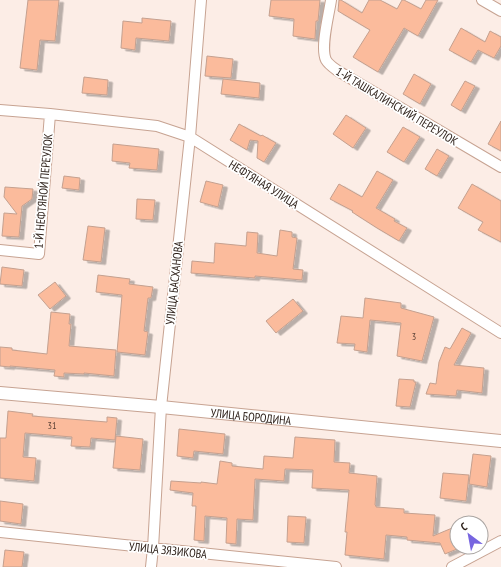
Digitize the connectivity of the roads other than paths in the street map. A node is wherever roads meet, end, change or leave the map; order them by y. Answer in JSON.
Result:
{"nodes":[{"id":1,"x":201,"y":0,"type":"edge"},
{"id":2,"x":331,"y":0,"type":"edge"},
{"id":3,"x":482,"y":0,"type":"edge"},
{"id":4,"x":501,"y":11,"type":"edge"},
{"id":5,"x":0,"y":110,"type":"edge"},
{"id":6,"x":50,"y":114,"type":"junction"},
{"id":7,"x":190,"y":137,"type":"junction"},
{"id":8,"x":501,"y":167,"type":"edge"},
{"id":9,"x":0,"y":250,"type":"edge"},
{"id":10,"x":501,"y":333,"type":"edge"},
{"id":11,"x":0,"y":393,"type":"edge"},
{"id":12,"x":161,"y":407,"type":"junction"},
{"id":13,"x":501,"y":441,"type":"edge"},
{"id":14,"x":0,"y":532,"type":"edge"},
{"id":15,"x":501,"y":541,"type":"edge"},
{"id":16,"x":154,"y":548,"type":"junction"},
{"id":17,"x":151,"y":567,"type":"edge"},
{"id":18,"x":336,"y":567,"type":"edge"},
{"id":19,"x":452,"y":567,"type":"edge"}],
"edges":[{"from":1,"to":7,"type":"street","name":"УЛИЦА БАСХАНОВА"},
{"from":2,"to":8,"type":"street","name":"1-Й ТАШКАЛИНСКИЙ ПЕРЕУЛОК"},
{"from":3,"to":4,"type":"street"},
{"from":5,"to":6,"type":"street","name":"НЕФТЯНАЯ УЛИЦА"},
{"from":6,"to":7,"type":"street","name":"НЕФТЯНАЯ УЛИЦА"},
{"from":6,"to":9,"type":"street","name":"1-Й НЕФТЯНОЙ ПЕРЕУЛОК"},
{"from":7,"to":10,"type":"street","name":"НЕФТЯНАЯ УЛИЦА"},
{"from":7,"to":12,"type":"street","name":"УЛИЦА БАСХАНОВА"},
{"from":11,"to":12,"type":"street","name":"УЛИЦА БОРОДИНА"},
{"from":12,"to":13,"type":"street","name":"УЛИЦА БОРОДИНА"},
{"from":12,"to":16,"type":"street","name":"УЛИЦА БАСХАНОВА"},
{"from":14,"to":16,"type":"street","name":"УЛИЦА ЗЯЗИКОВА"},
{"from":15,"to":19,"type":"street"},
{"from":16,"to":17,"type":"street","name":"УЛИЦА БАСХАНОВА"},
{"from":16,"to":18,"type":"street","name":"УЛИЦА ЗЯЗИКОВА"}]}
